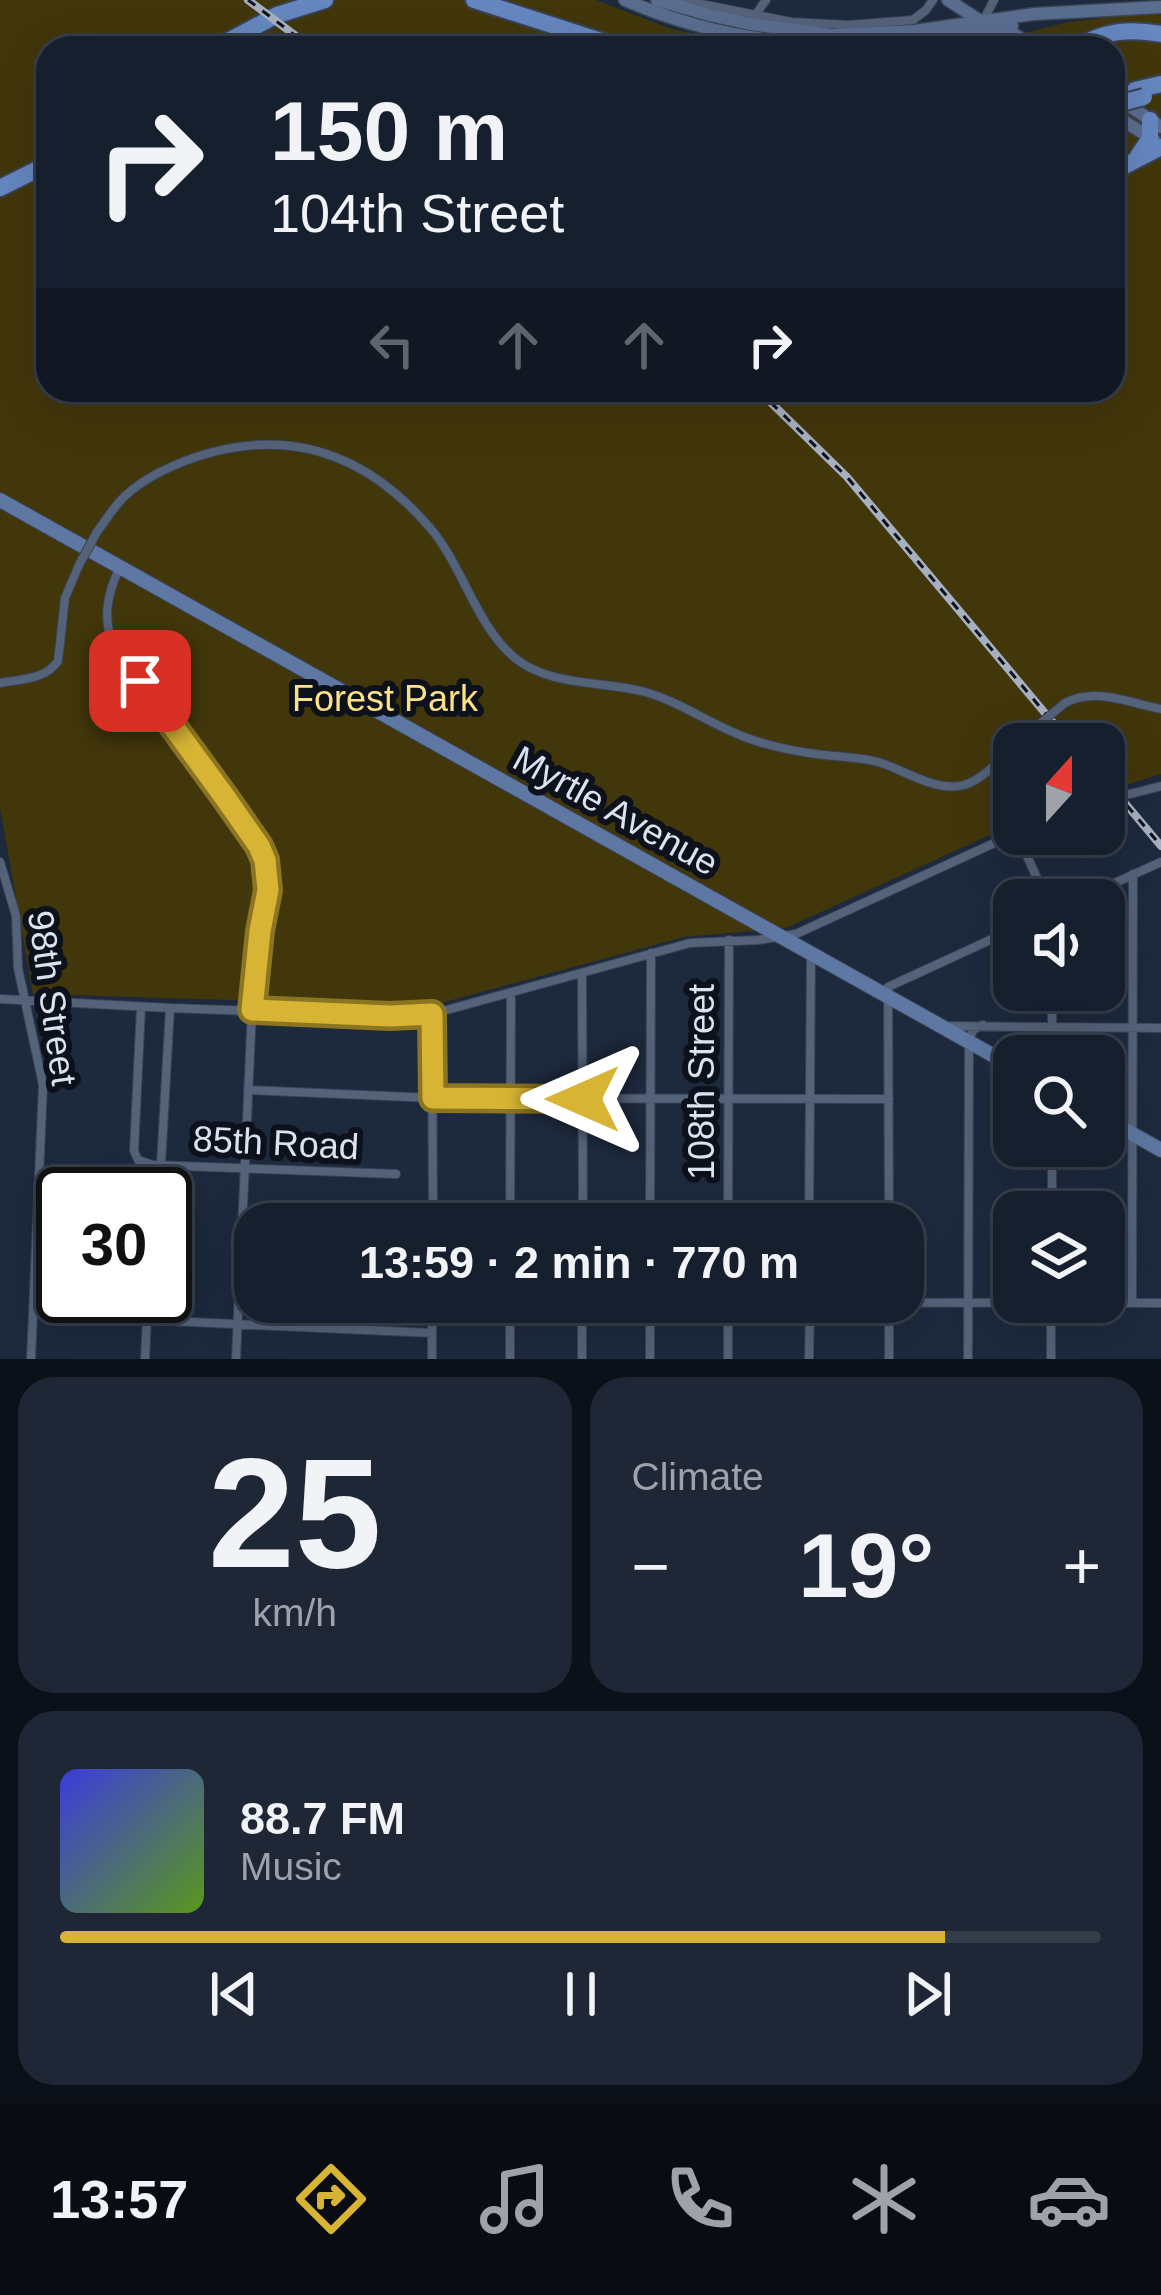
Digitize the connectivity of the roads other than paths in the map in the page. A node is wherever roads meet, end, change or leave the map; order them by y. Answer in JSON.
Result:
{"nodes":[{"id":1,"x":295,"y":0,"type":"edge"},
{"id":2,"x":325,"y":0,"type":"edge"},
{"id":3,"x":474,"y":0,"type":"edge"},
{"id":4,"x":507,"y":0,"type":"edge"},
{"id":5,"x":625,"y":0,"type":"edge"},
{"id":6,"x":766,"y":0,"type":"edge"},
{"id":7,"x":932,"y":0,"type":"edge"},
{"id":8,"x":994,"y":0,"type":"edge"},
{"id":9,"x":950,"y":1,"type":"edge"},
{"id":10,"x":668,"y":4,"type":"edge"},
{"id":11,"x":1161,"y":7,"type":"edge"},
{"id":12,"x":1060,"y":15,"type":"junction"},
{"id":13,"x":753,"y":20,"type":"junction"},
{"id":14,"x":945,"y":27,"type":"junction"},
{"id":15,"x":986,"y":27,"type":"junction"},
{"id":16,"x":1161,"y":34,"type":"edge"},
{"id":17,"x":218,"y":36,"type":"edge"},
{"id":18,"x":236,"y":36,"type":"edge"},
{"id":19,"x":586,"y":36,"type":"edge"},
{"id":20,"x":609,"y":36,"type":"edge"},
{"id":21,"x":743,"y":36,"type":"edge"},
{"id":22,"x":944,"y":36,"type":"edge"},
{"id":23,"x":999,"y":36,"type":"edge"},
{"id":24,"x":1020,"y":36,"type":"edge"},
{"id":25,"x":1098,"y":36,"type":"edge"},
{"id":26,"x":1161,"y":84,"type":"edge"},
{"id":27,"x":1147,"y":94,"type":"edge"},
{"id":28,"x":1125,"y":108,"type":"edge"},
{"id":29,"x":1125,"y":120,"type":"edge"},
{"id":30,"x":1157,"y":136,"type":"edge"},
{"id":31,"x":1125,"y":165,"type":"edge"},
{"id":32,"x":36,"y":170,"type":"edge"},
{"id":33,"x":36,"y":181,"type":"edge"},
{"id":34,"x":0,"y":188,"type":"edge"},
{"id":35,"x":0,"y":198,"type":"edge"},
{"id":36,"x":0,"y":500,"type":"edge"},
{"id":37,"x":120,"y":567,"type":"junction"},
{"id":38,"x":0,"y":683,"type":"edge"},
{"id":39,"x":1161,"y":710,"type":"edge"},
{"id":40,"x":1040,"y":723,"type":"edge"},
{"id":41,"x":993,"y":766,"type":"edge"},
{"id":42,"x":1161,"y":786,"type":"edge"},
{"id":43,"x":1125,"y":795,"type":"edge"},
{"id":44,"x":993,"y":844,"type":"edge"},
{"id":45,"x":0,"y":862,"type":"edge"},
{"id":46,"x":1160,"y":865,"type":"edge"},
{"id":47,"x":1133,"y":874,"type":"junction"},
{"id":48,"x":1122,"y":879,"type":"edge"},
{"id":49,"x":782,"y":937,"type":"junction"},
{"id":50,"x":993,"y":939,"type":"edge"},
{"id":51,"x":729,"y":940,"type":"junction"},
{"id":52,"x":811,"y":952,"type":"junction"},
{"id":53,"x":651,"y":953,"type":"junction"},
{"id":54,"x":582,"y":973,"type":"junction"},
{"id":55,"x":511,"y":994,"type":"junction"},
{"id":56,"x":889,"y":997,"type":"junction"},
{"id":57,"x":0,"y":999,"type":"edge"},
{"id":58,"x":26,"y":1000,"type":"junction"},
{"id":59,"x":141,"y":1007,"type":"junction"},
{"id":60,"x":170,"y":1009,"type":"junction"},
{"id":61,"x":252,"y":1010,"type":"junction"},
{"id":62,"x":1052,"y":1011,"type":"edge"},
{"id":63,"x":432,"y":1014,"type":"junction"},
{"id":64,"x":983,"y":1025,"type":"junction"},
{"id":65,"x":942,"y":1026,"type":"junction"},
{"id":66,"x":1052,"y":1026,"type":"junction"},
{"id":67,"x":1133,"y":1028,"type":"junction"},
{"id":68,"x":1161,"y":1028,"type":"edge"},
{"id":69,"x":1052,"y":1035,"type":"edge"},
{"id":70,"x":969,"y":1041,"type":"junction"},
{"id":71,"x":993,"y":1055,"type":"edge"},
{"id":72,"x":248,"y":1090,"type":"junction"},
{"id":73,"x":433,"y":1098,"type":"junction"},
{"id":74,"x":511,"y":1098,"type":"junction"},
{"id":75,"x":583,"y":1099,"type":"junction"},
{"id":76,"x":650,"y":1099,"type":"junction"},
{"id":77,"x":728,"y":1099,"type":"junction"},
{"id":78,"x":809,"y":1099,"type":"junction"},
{"id":79,"x":889,"y":1099,"type":"junction"},
{"id":80,"x":1125,"y":1130,"type":"edge"},
{"id":81,"x":1133,"y":1135,"type":"junction"},
{"id":82,"x":1161,"y":1150,"type":"edge"},
{"id":83,"x":157,"y":1164,"type":"junction"},
{"id":84,"x":156,"y":1167,"type":"edge"},
{"id":85,"x":244,"y":1168,"type":"junction"},
{"id":86,"x":396,"y":1174,"type":"dead end"},
{"id":87,"x":243,"y":1203,"type":"edge"},
{"id":88,"x":433,"y":1203,"type":"edge"},
{"id":89,"x":510,"y":1203,"type":"edge"},
{"id":90,"x":583,"y":1203,"type":"edge"},
{"id":91,"x":650,"y":1203,"type":"edge"},
{"id":92,"x":728,"y":1203,"type":"edge"},
{"id":93,"x":809,"y":1203,"type":"edge"},
{"id":94,"x":889,"y":1203,"type":"edge"},
{"id":95,"x":924,"y":1302,"type":"edge"},
{"id":96,"x":970,"y":1303,"type":"junction"},
{"id":97,"x":993,"y":1303,"type":"edge"},
{"id":98,"x":1125,"y":1303,"type":"edge"},
{"id":99,"x":1132,"y":1303,"type":"junction"},
{"id":100,"x":1161,"y":1303,"type":"edge"},
{"id":101,"x":192,"y":1322,"type":"edge"},
{"id":102,"x":147,"y":1323,"type":"edge"},
{"id":103,"x":432,"y":1323,"type":"edge"},
{"id":104,"x":510,"y":1323,"type":"edge"},
{"id":105,"x":582,"y":1323,"type":"edge"},
{"id":106,"x":650,"y":1323,"type":"edge"},
{"id":107,"x":728,"y":1323,"type":"edge"},
{"id":108,"x":810,"y":1323,"type":"edge"},
{"id":109,"x":889,"y":1323,"type":"edge"},
{"id":110,"x":1052,"y":1323,"type":"edge"},
{"id":111,"x":237,"y":1324,"type":"junction"},
{"id":112,"x":432,"y":1333,"type":"junction"},
{"id":113,"x":31,"y":1359,"type":"edge"},
{"id":114,"x":145,"y":1359,"type":"edge"},
{"id":115,"x":236,"y":1359,"type":"edge"},
{"id":116,"x":432,"y":1359,"type":"edge"},
{"id":117,"x":510,"y":1359,"type":"edge"},
{"id":118,"x":582,"y":1359,"type":"edge"},
{"id":119,"x":650,"y":1359,"type":"edge"},
{"id":120,"x":728,"y":1359,"type":"edge"},
{"id":121,"x":809,"y":1359,"type":"edge"},
{"id":122,"x":889,"y":1359,"type":"edge"},
{"id":123,"x":968,"y":1359,"type":"edge"},
{"id":124,"x":1051,"y":1359,"type":"edge"}],
"edges":[{"from":1,"to":17,"type":"highway"},
{"from":2,"to":18,"type":"highway"},
{"from":3,"to":19,"type":"highway"},
{"from":4,"to":20,"type":"highway"},
{"from":5,"to":10,"type":"main road"},
{"from":6,"to":13,"type":"street"},
{"from":7,"to":13,"type":"street"},
{"from":8,"to":15,"type":"street"},
{"from":9,"to":14,"type":"main road"},
{"from":9,"to":15,"type":"main road"},
{"from":10,"to":13,"type":"main road"},
{"from":10,"to":21,"type":"main road"},
{"from":11,"to":12,"type":"main road"},
{"from":12,"to":15,"type":"main road"},
{"from":12,"to":24,"type":"main road"},
{"from":13,"to":14,"type":"main road"},
{"from":14,"to":15,"type":"main road"},
{"from":15,"to":22,"type":"main road"},
{"from":15,"to":23,"type":"main road"},
{"from":16,"to":25,"type":"highway"},
{"from":26,"to":27,"type":"highway"},
{"from":28,"to":30,"type":"main road"},
{"from":29,"to":30,"type":"main road"},
{"from":30,"to":31,"type":"highway"},
{"from":32,"to":34,"type":"highway"},
{"from":33,"to":35,"type":"highway"},
{"from":36,"to":37,"type":"main road","name":"Myrtle Avenue"},
{"from":37,"to":49,"type":"main road","name":"Myrtle Avenue"},
{"from":37,"to":61,"type":"street"},
{"from":38,"to":41,"type":"street","bridge":true},
{"from":39,"to":40,"type":"street","bridge":true},
{"from":42,"to":43,"type":"street","bridge":true},
{"from":44,"to":49,"type":"street"},
{"from":45,"to":58,"type":"street","name":"98th Street"},
{"from":46,"to":47,"type":"street"},
{"from":47,"to":48,"type":"street"},
{"from":47,"to":67,"type":"street"},
{"from":49,"to":51,"type":"street"},
{"from":49,"to":52,"type":"main road","name":"Myrtle Avenue"},
{"from":50,"to":56,"type":"street"},
{"from":51,"to":53,"type":"street"},
{"from":51,"to":77,"type":"street","name":"108th Street"},
{"from":52,"to":56,"type":"main road","name":"Myrtle Avenue"},
{"from":52,"to":78,"type":"street"},
{"from":53,"to":54,"type":"street"},
{"from":53,"to":76,"type":"street"},
{"from":54,"to":55,"type":"street"},
{"from":54,"to":75,"type":"street"},
{"from":55,"to":63,"type":"street"},
{"from":55,"to":74,"type":"street"},
{"from":56,"to":65,"type":"main road","name":"Myrtle Avenue"},
{"from":56,"to":79,"type":"street"},
{"from":57,"to":58,"type":"street"},
{"from":58,"to":59,"type":"street"},
{"from":58,"to":113,"type":"street","name":"98th Street"},
{"from":59,"to":60,"type":"street"},
{"from":59,"to":83,"type":"street"},
{"from":60,"to":61,"type":"street"},
{"from":60,"to":83,"type":"street"},
{"from":61,"to":63,"type":"street"},
{"from":61,"to":72,"type":"street"},
{"from":62,"to":66,"type":"street"},
{"from":63,"to":73,"type":"street"},
{"from":64,"to":65,"type":"street"},
{"from":64,"to":66,"type":"street"},
{"from":64,"to":70,"type":"street"},
{"from":65,"to":70,"type":"main road","name":"Myrtle Avenue"},
{"from":66,"to":67,"type":"street"},
{"from":66,"to":69,"type":"street"},
{"from":67,"to":68,"type":"street"},
{"from":67,"to":81,"type":"street"},
{"from":70,"to":71,"type":"main road","name":"Myrtle Avenue"},
{"from":70,"to":96,"type":"street"},
{"from":72,"to":73,"type":"street"},
{"from":72,"to":85,"type":"street"},
{"from":73,"to":74,"type":"street"},
{"from":73,"to":88,"type":"street"},
{"from":74,"to":75,"type":"street"},
{"from":74,"to":89,"type":"street"},
{"from":75,"to":76,"type":"street"},
{"from":75,"to":90,"type":"street"},
{"from":76,"to":77,"type":"street"},
{"from":76,"to":91,"type":"street"},
{"from":77,"to":78,"type":"street"},
{"from":77,"to":92,"type":"street","name":"108th Street"},
{"from":78,"to":79,"type":"street"},
{"from":78,"to":93,"type":"street"},
{"from":79,"to":94,"type":"street"},
{"from":80,"to":81,"type":"main road"},
{"from":81,"to":82,"type":"main road"},
{"from":81,"to":99,"type":"street"},
{"from":83,"to":84,"type":"street"},
{"from":83,"to":85,"type":"street","name":"85th Road"},
{"from":85,"to":86,"type":"street","name":"85th Road"},
{"from":85,"to":87,"type":"street"},
{"from":95,"to":96,"type":"street"},
{"from":96,"to":97,"type":"street"},
{"from":96,"to":123,"type":"street"},
{"from":98,"to":99,"type":"street"},
{"from":99,"to":100,"type":"street"},
{"from":101,"to":111,"type":"street"},
{"from":102,"to":114,"type":"street"},
{"from":103,"to":112,"type":"street"},
{"from":104,"to":117,"type":"street"},
{"from":105,"to":118,"type":"street"},
{"from":106,"to":119,"type":"street"},
{"from":107,"to":120,"type":"street"},
{"from":108,"to":121,"type":"street"},
{"from":109,"to":122,"type":"street"},
{"from":110,"to":124,"type":"street"},
{"from":111,"to":112,"type":"street"},
{"from":111,"to":115,"type":"street"},
{"from":112,"to":116,"type":"street"}]}
